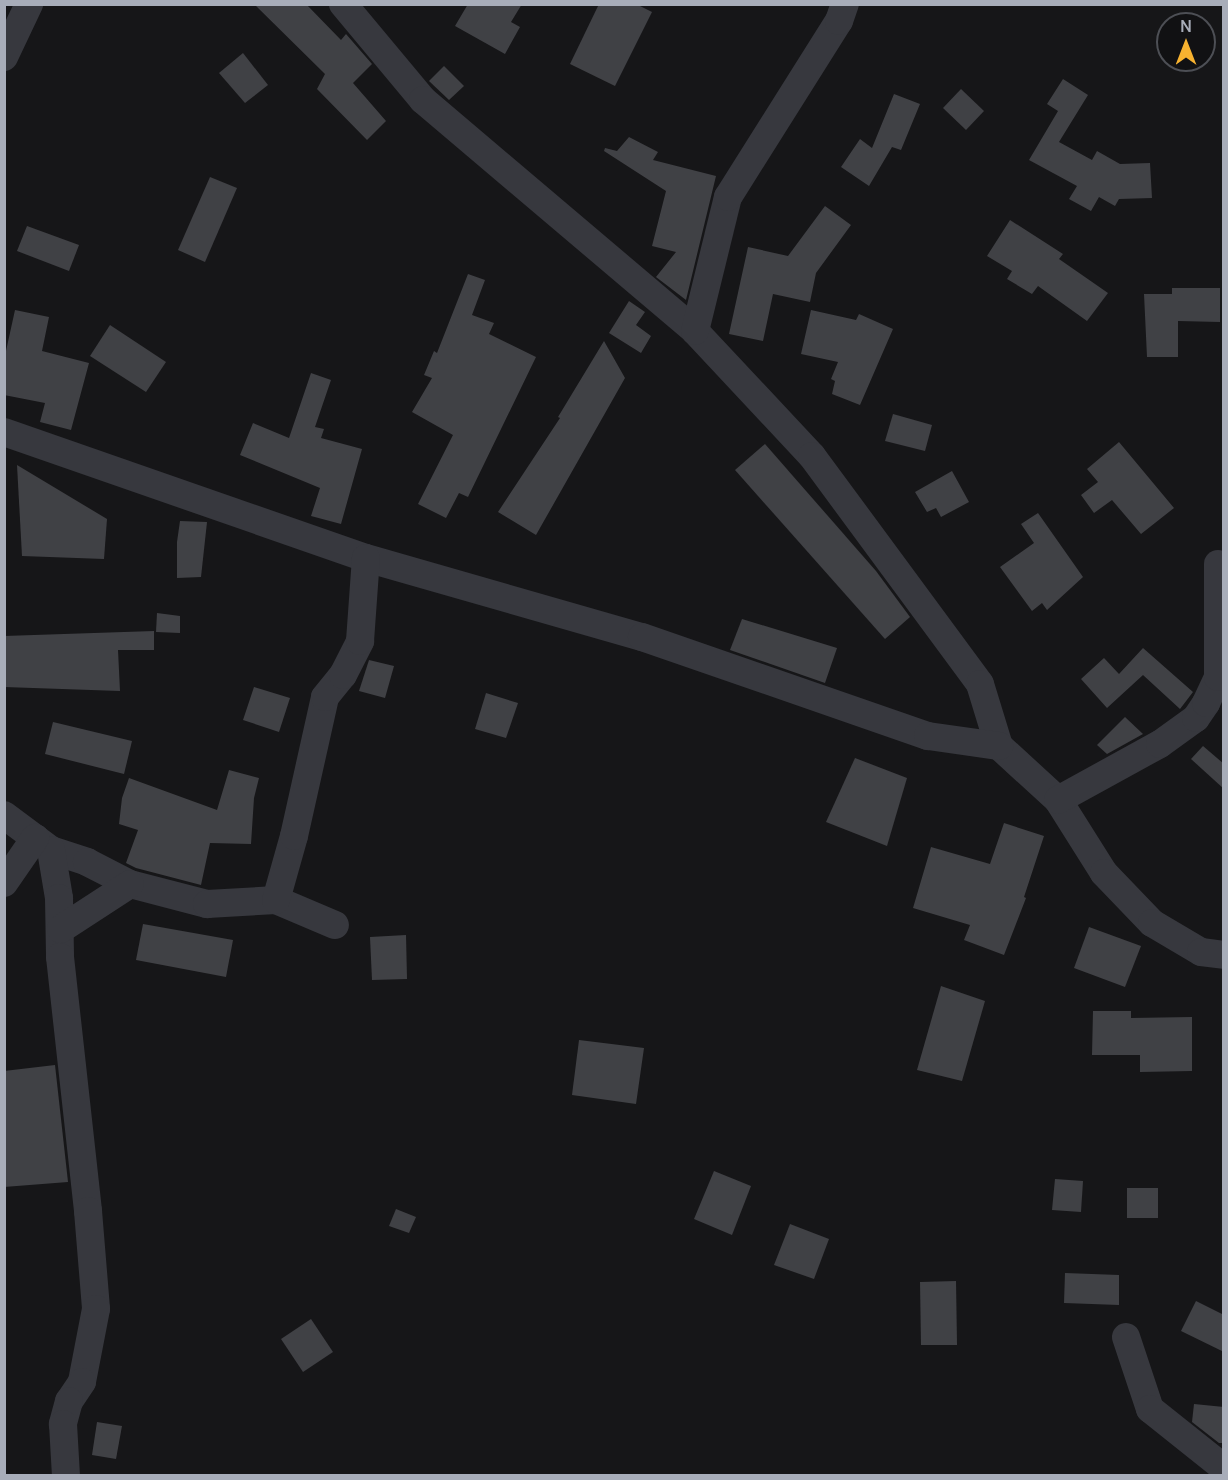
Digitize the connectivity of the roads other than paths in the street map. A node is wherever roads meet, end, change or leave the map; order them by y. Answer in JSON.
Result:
{"nodes":[{"id":1,"x":29,"y":4,"type":"edge"},
{"id":2,"x":343,"y":4,"type":"edge"},
{"id":3,"x":845,"y":4,"type":"edge"},
{"id":4,"x":11,"y":28,"type":"edge"},
{"id":5,"x":4,"y":57,"type":"edge"},
{"id":6,"x":695,"y":331,"type":"junction"},
{"id":7,"x":4,"y":432,"type":"edge"},
{"id":8,"x":366,"y":558,"type":"junction"},
{"id":9,"x":1218,"y":564,"type":"dead end"},
{"id":10,"x":999,"y":746,"type":"junction"},
{"id":11,"x":1058,"y":800,"type":"junction"},
{"id":12,"x":4,"y":815,"type":"edge"},
{"id":13,"x":43,"y":844,"type":"junction"},
{"id":14,"x":4,"y":883,"type":"edge"},
{"id":15,"x":130,"y":884,"type":"junction"},
{"id":16,"x":276,"y":900,"type":"junction"},
{"id":17,"x":335,"y":925,"type":"dead end"},
{"id":18,"x":61,"y":929,"type":"junction"},
{"id":19,"x":1224,"y":955,"type":"edge"},
{"id":20,"x":1126,"y":1337,"type":"dead end"},
{"id":21,"x":1224,"y":1468,"type":"edge"},
{"id":22,"x":66,"y":1476,"type":"edge"}],
"edges":[{"from":1,"to":4,"type":"street"},
{"from":2,"to":6,"type":"street"},
{"from":3,"to":6,"type":"street"},
{"from":4,"to":5,"type":"street"},
{"from":6,"to":10,"type":"street"},
{"from":7,"to":8,"type":"street"},
{"from":8,"to":10,"type":"street"},
{"from":8,"to":16,"type":"street"},
{"from":9,"to":11,"type":"street"},
{"from":10,"to":11,"type":"street"},
{"from":11,"to":19,"type":"street"},
{"from":12,"to":13,"type":"street"},
{"from":13,"to":14,"type":"street"},
{"from":13,"to":15,"type":"street"},
{"from":13,"to":18,"type":"street"},
{"from":15,"to":16,"type":"street"},
{"from":15,"to":18,"type":"street"},
{"from":16,"to":17,"type":"street"},
{"from":18,"to":22,"type":"street"},
{"from":20,"to":21,"type":"street"}]}
